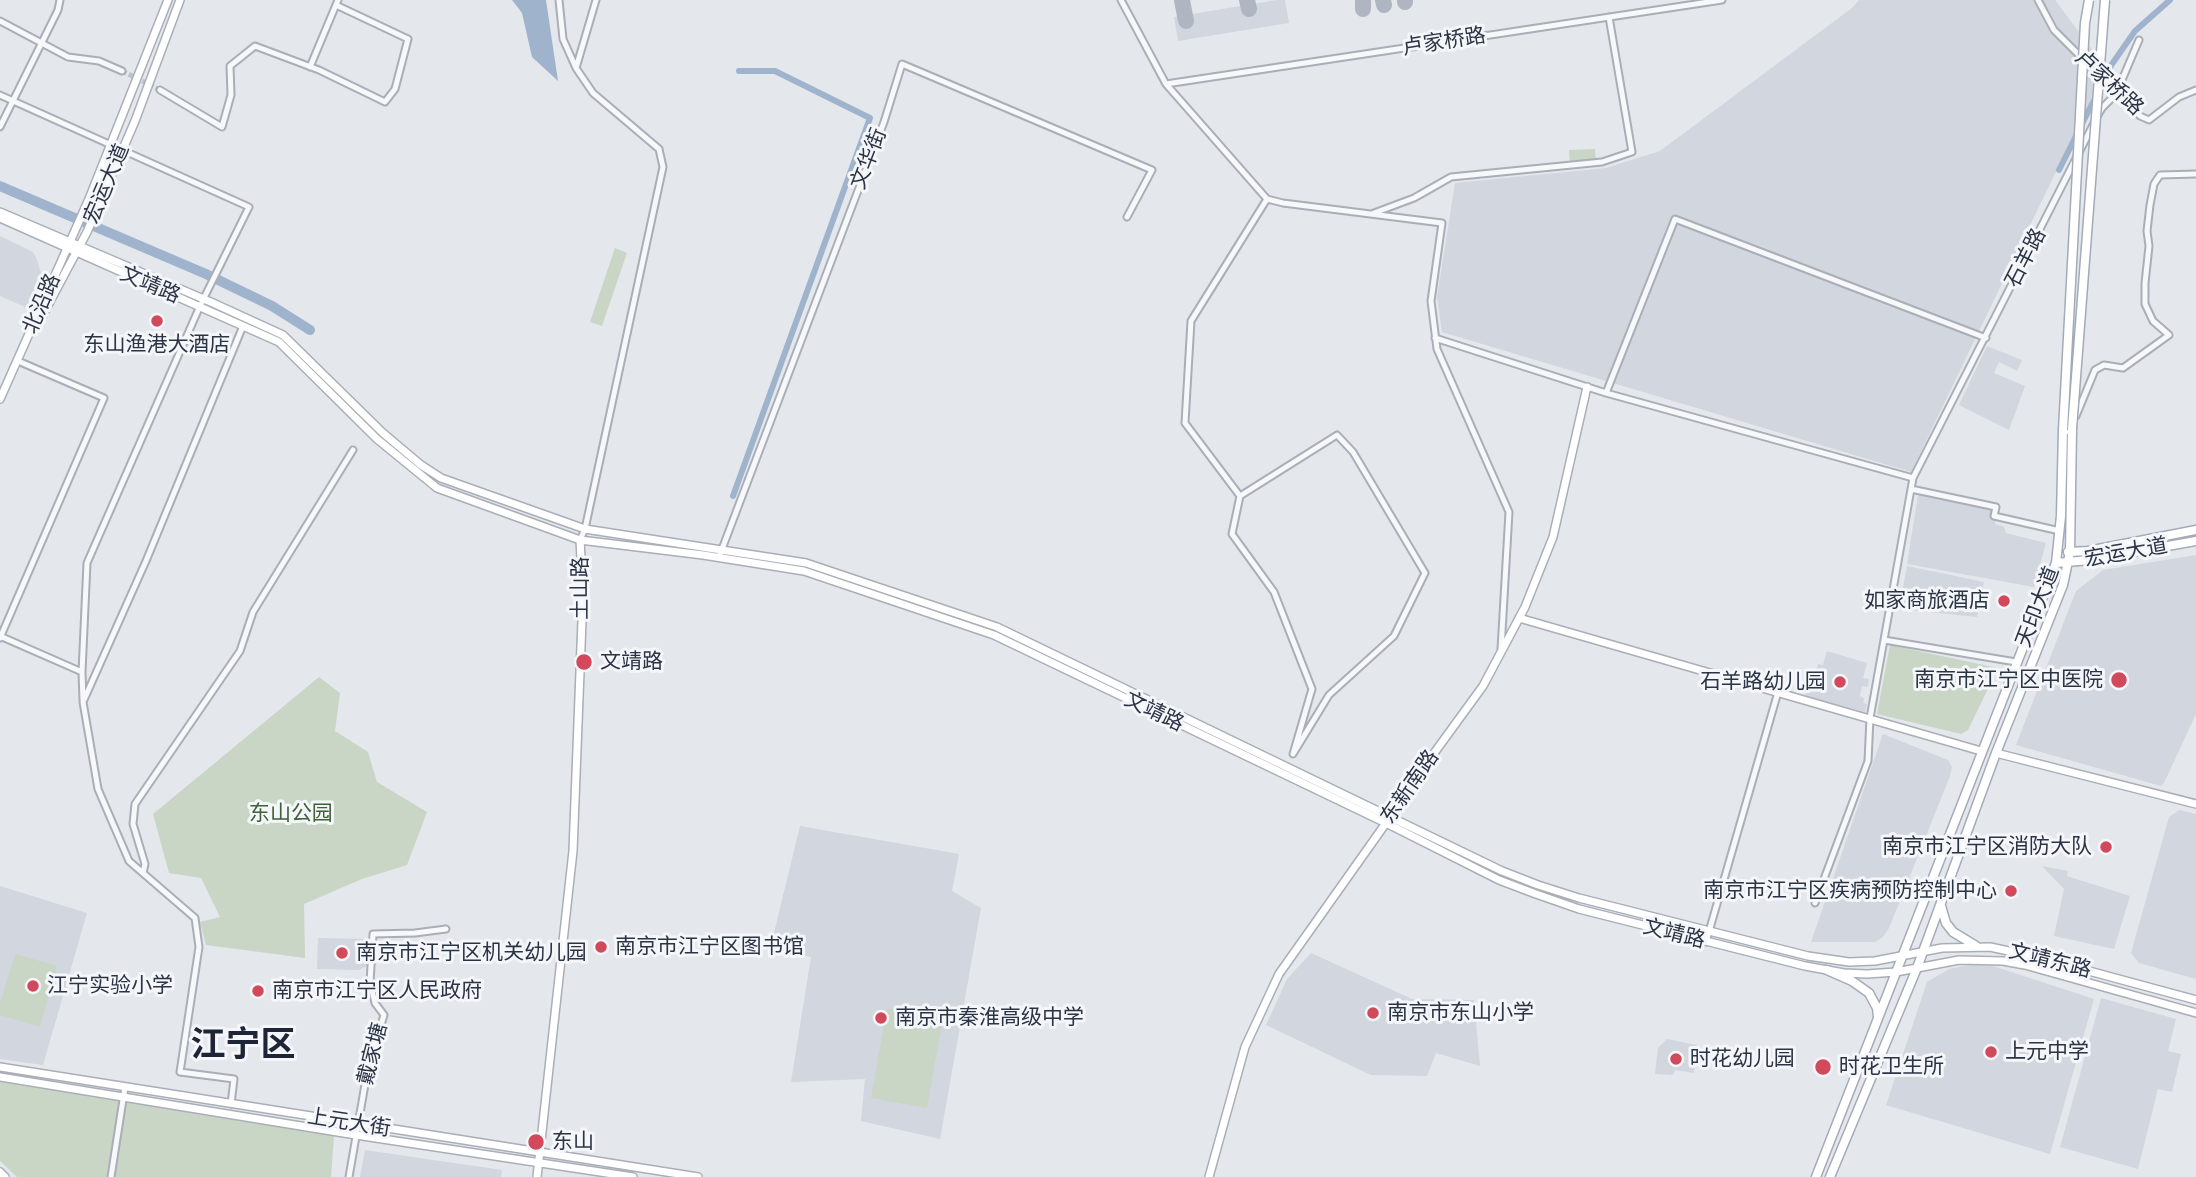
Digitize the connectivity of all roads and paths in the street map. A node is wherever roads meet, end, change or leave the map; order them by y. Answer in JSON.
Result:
{"nodes":[{"id":1,"x":60,"y":0,"type":"edge"},
{"id":2,"x":167,"y":0,"type":"edge"},
{"id":3,"x":180,"y":0,"type":"edge"},
{"id":4,"x":559,"y":0,"type":"edge"},
{"id":5,"x":596,"y":0,"type":"edge"},
{"id":6,"x":1121,"y":0,"type":"edge"},
{"id":7,"x":1722,"y":0,"type":"edge"},
{"id":8,"x":2038,"y":0,"type":"edge"},
{"id":9,"x":2089,"y":0,"type":"edge"},
{"id":10,"x":2105,"y":0,"type":"edge"},
{"id":11,"x":337,"y":3,"type":"edge"},
{"id":12,"x":1609,"y":17,"type":"junction"},
{"id":13,"x":0,"y":21,"type":"edge"},
{"id":14,"x":2140,"y":40,"type":"dead end"},
{"id":15,"x":42,"y":43,"type":"junction"},
{"id":16,"x":310,"y":67,"type":"junction"},
{"id":17,"x":576,"y":68,"type":"junction"},
{"id":18,"x":122,"y":71,"type":"tunnel mouth"},
{"id":19,"x":1166,"y":84,"type":"junction"},
{"id":20,"x":160,"y":90,"type":"tunnel mouth"},
{"id":21,"x":2196,"y":90,"type":"edge"},
{"id":22,"x":2116,"y":94,"type":"junction"},
{"id":23,"x":0,"y":95,"type":"edge"},
{"id":24,"x":13,"y":101,"type":"junction"},
{"id":25,"x":0,"y":127,"type":"edge"},
{"id":26,"x":109,"y":145,"type":"junction"},
{"id":27,"x":121,"y":150,"type":"junction"},
{"id":28,"x":2196,"y":174,"type":"edge"},
{"id":29,"x":1267,"y":199,"type":"junction"},
{"id":30,"x":0,"y":212,"type":"edge"},
{"id":31,"x":1371,"y":214,"type":"junction"},
{"id":32,"x":1127,"y":217,"type":"dead end"},
{"id":33,"x":0,"y":218,"type":"edge"},
{"id":34,"x":67,"y":245,"type":"junction"},
{"id":35,"x":78,"y":250,"type":"junction"},
{"id":36,"x":203,"y":300,"type":"junction"},
{"id":37,"x":243,"y":326,"type":"junction"},
{"id":38,"x":1435,"y":338,"type":"junction"},
{"id":39,"x":1986,"y":338,"type":"junction"},
{"id":40,"x":18,"y":361,"type":"junction"},
{"id":41,"x":1587,"y":387,"type":"junction"},
{"id":42,"x":1606,"y":393,"type":"junction"},
{"id":43,"x":0,"y":398,"type":"edge"},
{"id":44,"x":2068,"y":430,"type":"junction"},
{"id":45,"x":353,"y":450,"type":"dead end"},
{"id":46,"x":1913,"y":478,"type":"junction"},
{"id":47,"x":1911,"y":489,"type":"junction"},
{"id":48,"x":1240,"y":496,"type":"junction"},
{"id":49,"x":585,"y":529,"type":"junction"},
{"id":50,"x":2196,"y":530,"type":"edge"},
{"id":51,"x":2060,"y":531,"type":"junction"},
{"id":52,"x":580,"y":540,"type":"junction"},
{"id":53,"x":2196,"y":541,"type":"edge"},
{"id":54,"x":2070,"y":552,"type":"junction"},
{"id":55,"x":719,"y":553,"type":"junction"},
{"id":56,"x":2059,"y":553,"type":"junction"},
{"id":57,"x":2056,"y":563,"type":"junction"},
{"id":58,"x":2069,"y":563,"type":"junction"},
{"id":59,"x":1519,"y":618,"type":"junction"},
{"id":60,"x":0,"y":636,"type":"edge"},
{"id":61,"x":1884,"y":640,"type":"junction"},
{"id":62,"x":1501,"y":653,"type":"junction"},
{"id":63,"x":2016,"y":662,"type":"junction"},
{"id":64,"x":82,"y":672,"type":"junction"},
{"id":65,"x":1778,"y":692,"type":"junction"},
{"id":66,"x":83,"y":702,"type":"junction"},
{"id":67,"x":1870,"y":718,"type":"junction"},
{"id":68,"x":1981,"y":751,"type":"junction"},
{"id":69,"x":1996,"y":753,"type":"junction"},
{"id":70,"x":2196,"y":804,"type":"edge"},
{"id":71,"x":1387,"y":819,"type":"junction"},
{"id":72,"x":142,"y":873,"type":"junction"},
{"id":73,"x":1815,"y":903,"type":"dead end"},
{"id":74,"x":1941,"y":904,"type":"junction"},
{"id":75,"x":446,"y":929,"type":"dead end"},
{"id":76,"x":1710,"y":931,"type":"junction"},
{"id":77,"x":1706,"y":942,"type":"junction"},
{"id":78,"x":1976,"y":946,"type":"junction"},
{"id":79,"x":1923,"y":951,"type":"junction"},
{"id":80,"x":1902,"y":957,"type":"junction"},
{"id":81,"x":1917,"y":968,"type":"junction"},
{"id":82,"x":1827,"y":970,"type":"junction"},
{"id":83,"x":1896,"y":972,"type":"junction"},
{"id":84,"x":2196,"y":1000,"type":"edge"},
{"id":85,"x":2196,"y":1013,"type":"edge"},
{"id":86,"x":1878,"y":1020,"type":"junction"},
{"id":87,"x":0,"y":1067,"type":"edge"},
{"id":88,"x":0,"y":1077,"type":"edge"},
{"id":89,"x":125,"y":1087,"type":"junction"},
{"id":90,"x":123,"y":1097,"type":"junction"},
{"id":91,"x":231,"y":1104,"type":"junction"},
{"id":92,"x":358,"y":1125,"type":"junction"},
{"id":93,"x":356,"y":1135,"type":"junction"},
{"id":94,"x":539,"y":1151,"type":"junction"},
{"id":95,"x":538,"y":1163,"type":"junction"},
{"id":96,"x":0,"y":1172,"type":"edge"},
{"id":97,"x":5,"y":1177,"type":"edge"},
{"id":98,"x":111,"y":1177,"type":"edge"},
{"id":99,"x":349,"y":1177,"type":"edge"},
{"id":100,"x":537,"y":1177,"type":"edge"},
{"id":101,"x":633,"y":1177,"type":"edge"},
{"id":102,"x":698,"y":1177,"type":"edge"},
{"id":103,"x":1209,"y":1177,"type":"edge"},
{"id":104,"x":1816,"y":1177,"type":"edge"},
{"id":105,"x":1830,"y":1177,"type":"edge"}],
"edges":[{"from":1,"to":15,"type":"street"},
{"from":2,"to":26,"type":"main road","name":"宏运大道"},
{"from":3,"to":27,"type":"main road","name":"宏运大道"},
{"from":4,"to":17,"type":"street","name":"土山路"},
{"from":5,"to":17,"type":"street"},
{"from":6,"to":19,"type":"street"},
{"from":7,"to":12,"type":"street","name":"卢家桥路"},
{"from":8,"to":22,"type":"street","name":"卢家桥路"},
{"from":9,"to":44,"type":"main road","name":"天印大道","bridge":true},
{"from":10,"to":44,"type":"main road","name":"天印大道","bridge":true},
{"from":11,"to":16,"type":"street"},
{"from":11,"to":16,"type":"street"},
{"from":12,"to":19,"type":"street","name":"卢家桥路"},
{"from":12,"to":31,"type":"street"},
{"from":13,"to":15,"type":"street"},
{"from":14,"to":22,"type":"street","name":"石羊路"},
{"from":15,"to":18,"type":"street"},
{"from":15,"to":24,"type":"street"},
{"from":16,"to":20,"type":"street"},
{"from":17,"to":49,"type":"street","name":"土山路"},
{"from":19,"to":29,"type":"street"},
{"from":21,"to":22,"type":"street","name":"卢家桥路"},
{"from":22,"to":39,"type":"street","name":"石羊路"},
{"from":23,"to":24,"type":"street"},
{"from":24,"to":25,"type":"street"},
{"from":24,"to":26,"type":"street"},
{"from":26,"to":27,"type":"street"},
{"from":26,"to":34,"type":"main road","name":"宏运大道"},
{"from":27,"to":35,"type":"main road","name":"宏运大道"},
{"from":27,"to":36,"type":"street"},
{"from":28,"to":44,"type":"street"},
{"from":29,"to":31,"type":"street"},
{"from":29,"to":48,"type":"street"},
{"from":30,"to":34,"type":"main road","name":"文靖路"},
{"from":31,"to":38,"type":"street"},
{"from":32,"to":55,"type":"street","name":"文华街"},
{"from":33,"to":34,"type":"main road","name":"文靖路"},
{"from":34,"to":35,"type":"main road","name":"文靖路"},
{"from":34,"to":40,"type":"main road","name":"北沿路"},
{"from":35,"to":36,"type":"main road","name":"文靖路"},
{"from":35,"to":40,"type":"main road","name":"宏运大道"},
{"from":36,"to":37,"type":"main road","name":"文靖路"},
{"from":36,"to":49,"type":"main road","name":"文靖路"},
{"from":36,"to":64,"type":"street"},
{"from":37,"to":52,"type":"main road","name":"文靖路"},
{"from":37,"to":66,"type":"street"},
{"from":38,"to":41,"type":"street"},
{"from":38,"to":62,"type":"street"},
{"from":39,"to":42,"type":"street"},
{"from":39,"to":46,"type":"street","name":"石羊路"},
{"from":40,"to":43,"type":"main road","name":"北沿路"},
{"from":40,"to":60,"type":"street"},
{"from":41,"to":42,"type":"street"},
{"from":41,"to":59,"type":"main road","name":"东新南路"},
{"from":42,"to":46,"type":"street"},
{"from":44,"to":51,"type":"main road","name":"天印大道"},
{"from":44,"to":54,"type":"main road","name":"天印大道"},
{"from":45,"to":72,"type":"street"},
{"from":46,"to":47,"type":"street","name":"石羊路"},
{"from":47,"to":51,"type":"street"},
{"from":47,"to":61,"type":"street","name":"石羊路"},
{"from":48,"to":48,"type":"street"},
{"from":49,"to":52,"type":"street","name":"土山路"},
{"from":49,"to":55,"type":"main road","name":"文靖路"},
{"from":50,"to":54,"type":"main road","name":"宏运大道"},
{"from":51,"to":56,"type":"main road","name":"天印大道"},
{"from":52,"to":55,"type":"main road","name":"文靖路"},
{"from":52,"to":94,"type":"main road","name":"土山路"},
{"from":53,"to":58,"type":"main road","name":"宏运大道"},
{"from":54,"to":56,"type":"main road","name":"宏运大道"},
{"from":54,"to":58,"type":"main road","name":"天印大道"},
{"from":55,"to":71,"type":"main road","name":"文靖路"},
{"from":56,"to":57,"type":"main road","name":"天印大道"},
{"from":57,"to":58,"type":"main road","name":"宏运大道"},
{"from":57,"to":63,"type":"main road","name":"天印大道"},
{"from":58,"to":69,"type":"main road","name":"天印大道"},
{"from":59,"to":62,"type":"main road","name":"东新南路"},
{"from":59,"to":65,"type":"main road"},
{"from":60,"to":64,"type":"street"},
{"from":61,"to":63,"type":"street"},
{"from":61,"to":67,"type":"street","name":"石羊路"},
{"from":62,"to":71,"type":"main road","name":"东新南路"},
{"from":63,"to":68,"type":"main road","name":"天印大道"},
{"from":64,"to":66,"type":"street"},
{"from":65,"to":67,"type":"main road"},
{"from":65,"to":76,"type":"street"},
{"from":66,"to":72,"type":"street"},
{"from":67,"to":68,"type":"main road"},
{"from":67,"to":73,"type":"street","name":"石羊路"},
{"from":68,"to":80,"type":"main road","name":"天印大道"},
{"from":69,"to":70,"type":"main road"},
{"from":69,"to":74,"type":"main road","name":"天印大道"},
{"from":71,"to":76,"type":"main road","name":"文靖路"},
{"from":71,"to":77,"type":"main road","name":"文靖路"},
{"from":71,"to":103,"type":"main road","name":"东新南路"},
{"from":72,"to":91,"type":"street"},
{"from":74,"to":78,"type":"main road"},
{"from":74,"to":79,"type":"main road","name":"天印大道"},
{"from":75,"to":92,"type":"street","name":"戴家塘"},
{"from":76,"to":77,"type":"street"},
{"from":76,"to":80,"type":"main road","name":"文靖路"},
{"from":77,"to":82,"type":"main road","name":"文靖路"},
{"from":78,"to":79,"type":"main road","name":"文靖东路"},
{"from":78,"to":84,"type":"main road","name":"文靖东路"},
{"from":79,"to":80,"type":"main road","name":"文靖东路"},
{"from":79,"to":81,"type":"main road","name":"天印大道"},
{"from":80,"to":83,"type":"main road","name":"天印大道"},
{"from":81,"to":83,"type":"main road","name":"文靖路"},
{"from":81,"to":85,"type":"main road","name":"文靖东路"},
{"from":81,"to":105,"type":"main road","name":"天印大道"},
{"from":82,"to":83,"type":"main road","name":"文靖路"},
{"from":82,"to":86,"type":"main road"},
{"from":83,"to":86,"type":"main road","name":"天印大道"},
{"from":86,"to":104,"type":"main road","name":"天印大道"},
{"from":87,"to":89,"type":"main road","name":"上元大街"},
{"from":88,"to":90,"type":"main road","name":"上元大街"},
{"from":89,"to":90,"type":"street"},
{"from":89,"to":91,"type":"main road","name":"上元大街"},
{"from":90,"to":93,"type":"main road","name":"上元大街"},
{"from":90,"to":98,"type":"street"},
{"from":91,"to":92,"type":"main road","name":"上元大街"},
{"from":92,"to":93,"type":"street"},
{"from":92,"to":94,"type":"main road","name":"上元大街"},
{"from":93,"to":95,"type":"main road","name":"上元大街"},
{"from":93,"to":99,"type":"street"},
{"from":94,"to":95,"type":"main road","name":"土山路"},
{"from":94,"to":102,"type":"main road","name":"上元大街"},
{"from":95,"to":100,"type":"main road","name":"土山路"},
{"from":95,"to":101,"type":"main road","name":"上元大街"},
{"from":96,"to":97,"type":"main road"}]}
